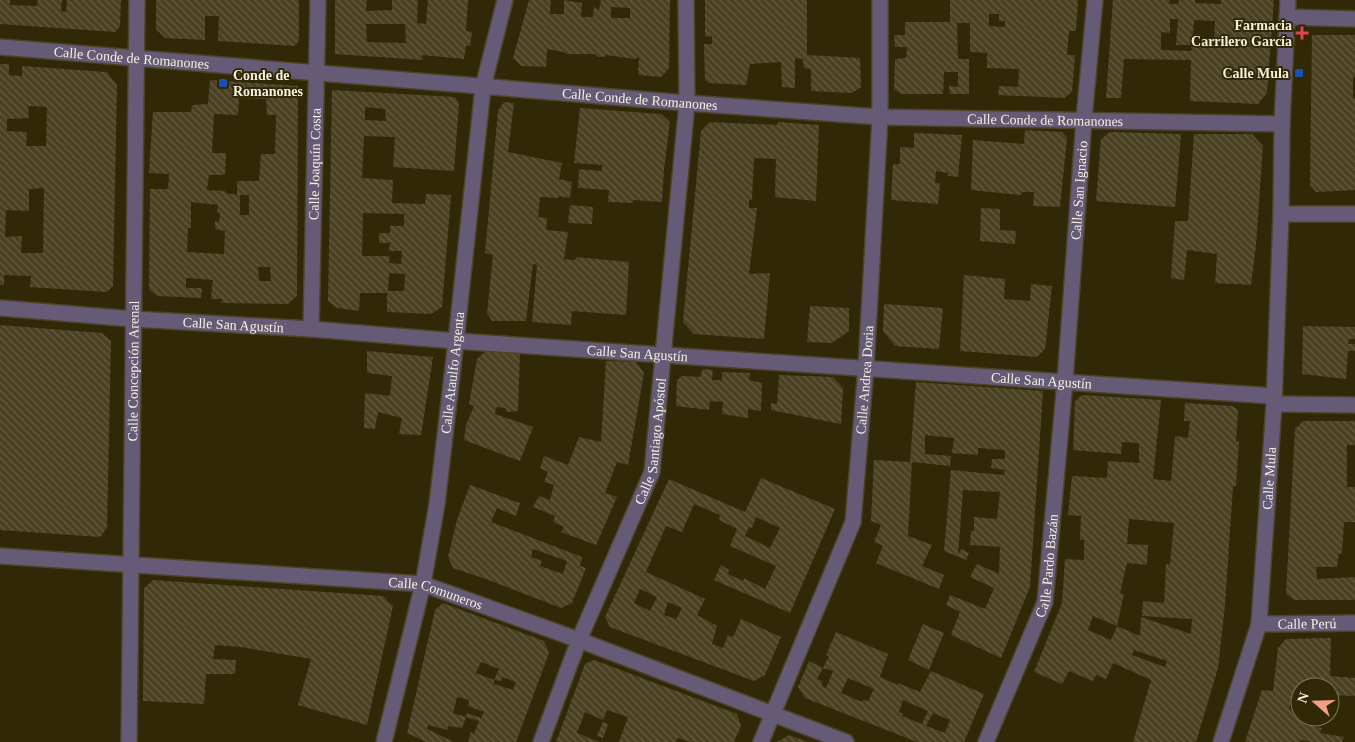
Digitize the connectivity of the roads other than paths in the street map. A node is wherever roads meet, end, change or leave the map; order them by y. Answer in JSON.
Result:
{"nodes":[{"id":1,"x":137,"y":0,"type":"edge"},
{"id":2,"x":318,"y":0,"type":"edge"},
{"id":3,"x":505,"y":0,"type":"edge"},
{"id":4,"x":686,"y":0,"type":"edge"},
{"id":5,"x":880,"y":0,"type":"edge"},
{"id":6,"x":1095,"y":0,"type":"edge"},
{"id":7,"x":1288,"y":0,"type":"edge"},
{"id":8,"x":1287,"y":17,"type":"junction"},
{"id":9,"x":1355,"y":19,"type":"edge"},
{"id":10,"x":0,"y":47,"type":"edge"},
{"id":11,"x":137,"y":58,"type":"junction"},
{"id":12,"x":316,"y":73,"type":"junction"},
{"id":13,"x":483,"y":87,"type":"junction"},
{"id":14,"x":687,"y":103,"type":"junction"},
{"id":15,"x":880,"y":117,"type":"junction"},
{"id":16,"x":1084,"y":119,"type":"junction"},
{"id":17,"x":1282,"y":124,"type":"junction"},
{"id":18,"x":1281,"y":214,"type":"junction"},
{"id":19,"x":1355,"y":214,"type":"edge"},
{"id":20,"x":0,"y":308,"type":"edge"},
{"id":21,"x":133,"y":319,"type":"junction"},
{"id":22,"x":311,"y":329,"type":"junction"},
{"id":23,"x":456,"y":341,"type":"junction"},
{"id":24,"x":664,"y":354,"type":"junction"},
{"id":25,"x":866,"y":367,"type":"junction"},
{"id":26,"x":1065,"y":381,"type":"junction"},
{"id":27,"x":1274,"y":400,"type":"junction"},
{"id":28,"x":1355,"y":406,"type":"edge"},
{"id":29,"x":0,"y":556,"type":"edge"},
{"id":30,"x":131,"y":564,"type":"junction"},
{"id":31,"x":423,"y":584,"type":"junction"},
{"id":32,"x":1355,"y":623,"type":"edge"},
{"id":33,"x":1259,"y":624,"type":"junction"},
{"id":34,"x":579,"y":640,"type":"junction"},
{"id":35,"x":772,"y":714,"type":"junction"},
{"id":36,"x":129,"y":742,"type":"edge"},
{"id":37,"x":384,"y":742,"type":"edge"},
{"id":38,"x":541,"y":742,"type":"edge"},
{"id":39,"x":761,"y":742,"type":"edge"},
{"id":40,"x":846,"y":742,"type":"edge"},
{"id":41,"x":986,"y":742,"type":"edge"},
{"id":42,"x":1221,"y":742,"type":"edge"}],
"edges":[{"from":1,"to":11,"type":"street","name":"Calle Concepción Arenal"},
{"from":2,"to":12,"type":"street","name":"Calle Joaquín Costa"},
{"from":3,"to":13,"type":"street","name":"Calle Ataulfo Argenta"},
{"from":4,"to":14,"type":"street","name":"Calle Santiago Apóstol"},
{"from":5,"to":15,"type":"street","name":"Calle Andrea Doria"},
{"from":6,"to":16,"type":"street","name":"Calle San Ignacio"},
{"from":7,"to":8,"type":"street","name":"Calle Mula"},
{"from":8,"to":9,"type":"street"},
{"from":8,"to":17,"type":"street","name":"Calle Mula"},
{"from":10,"to":11,"type":"street","name":"Calle Conde de Romanones"},
{"from":11,"to":12,"type":"street","name":"Calle Conde de Romanones"},
{"from":11,"to":21,"type":"street","name":"Calle Concepción Arenal"},
{"from":12,"to":13,"type":"street","name":"Calle Conde de Romanones"},
{"from":12,"to":22,"type":"street","name":"Calle Joaquín Costa"},
{"from":13,"to":14,"type":"street","name":"Calle Conde de Romanones"},
{"from":13,"to":23,"type":"street","name":"Calle Ataulfo Argenta"},
{"from":14,"to":15,"type":"street","name":"Calle Conde de Romanones"},
{"from":14,"to":24,"type":"street","name":"Calle Santiago Apóstol"},
{"from":15,"to":16,"type":"street","name":"Calle Conde de Romanones"},
{"from":15,"to":25,"type":"street","name":"Calle Andrea Doria"},
{"from":16,"to":17,"type":"street","name":"Calle Conde de Romanones"},
{"from":16,"to":26,"type":"street","name":"Calle San Ignacio"},
{"from":17,"to":18,"type":"street","name":"Calle Mula"},
{"from":18,"to":19,"type":"street"},
{"from":18,"to":27,"type":"street","name":"Calle Mula"},
{"from":20,"to":21,"type":"street","name":"Calle San Agustín"},
{"from":21,"to":22,"type":"street","name":"Calle San Agustín"},
{"from":21,"to":30,"type":"street","name":"Calle Concepción Arenal"},
{"from":22,"to":23,"type":"street","name":"Calle San Agustín"},
{"from":23,"to":24,"type":"street","name":"Calle San Agustín"},
{"from":23,"to":31,"type":"street","name":"Calle Ataulfo Argenta"},
{"from":24,"to":25,"type":"street","name":"Calle San Agustín"},
{"from":24,"to":34,"type":"street","name":"Calle Santiago Apóstol"},
{"from":25,"to":26,"type":"street","name":"Calle San Agustín"},
{"from":25,"to":35,"type":"street","name":"Calle Andrea Doria"},
{"from":26,"to":27,"type":"street","name":"Calle San Agustín"},
{"from":26,"to":41,"type":"street","name":"Calle Pardo Bazán"},
{"from":27,"to":28,"type":"street","name":"Calle San Agustín"},
{"from":27,"to":33,"type":"street","name":"Calle Mula"},
{"from":29,"to":30,"type":"street","name":"Calle Comuneros"},
{"from":30,"to":31,"type":"street","name":"Calle Comuneros"},
{"from":30,"to":36,"type":"street","name":"Calle Concepción Arenal"},
{"from":31,"to":34,"type":"street","name":"Calle Comuneros"},
{"from":31,"to":37,"type":"street","name":"Calle Ataulfo Argenta"},
{"from":32,"to":33,"type":"street","name":"Calle Perú"},
{"from":33,"to":42,"type":"street","name":"Calle Mula"},
{"from":34,"to":35,"type":"street","name":"Calle Comuneros"},
{"from":34,"to":38,"type":"street","name":"Calle Santiago Apóstol"},
{"from":35,"to":39,"type":"street","name":"Calle Andrea Doria"},
{"from":35,"to":40,"type":"street","name":"Calle Comuneros"}]}
